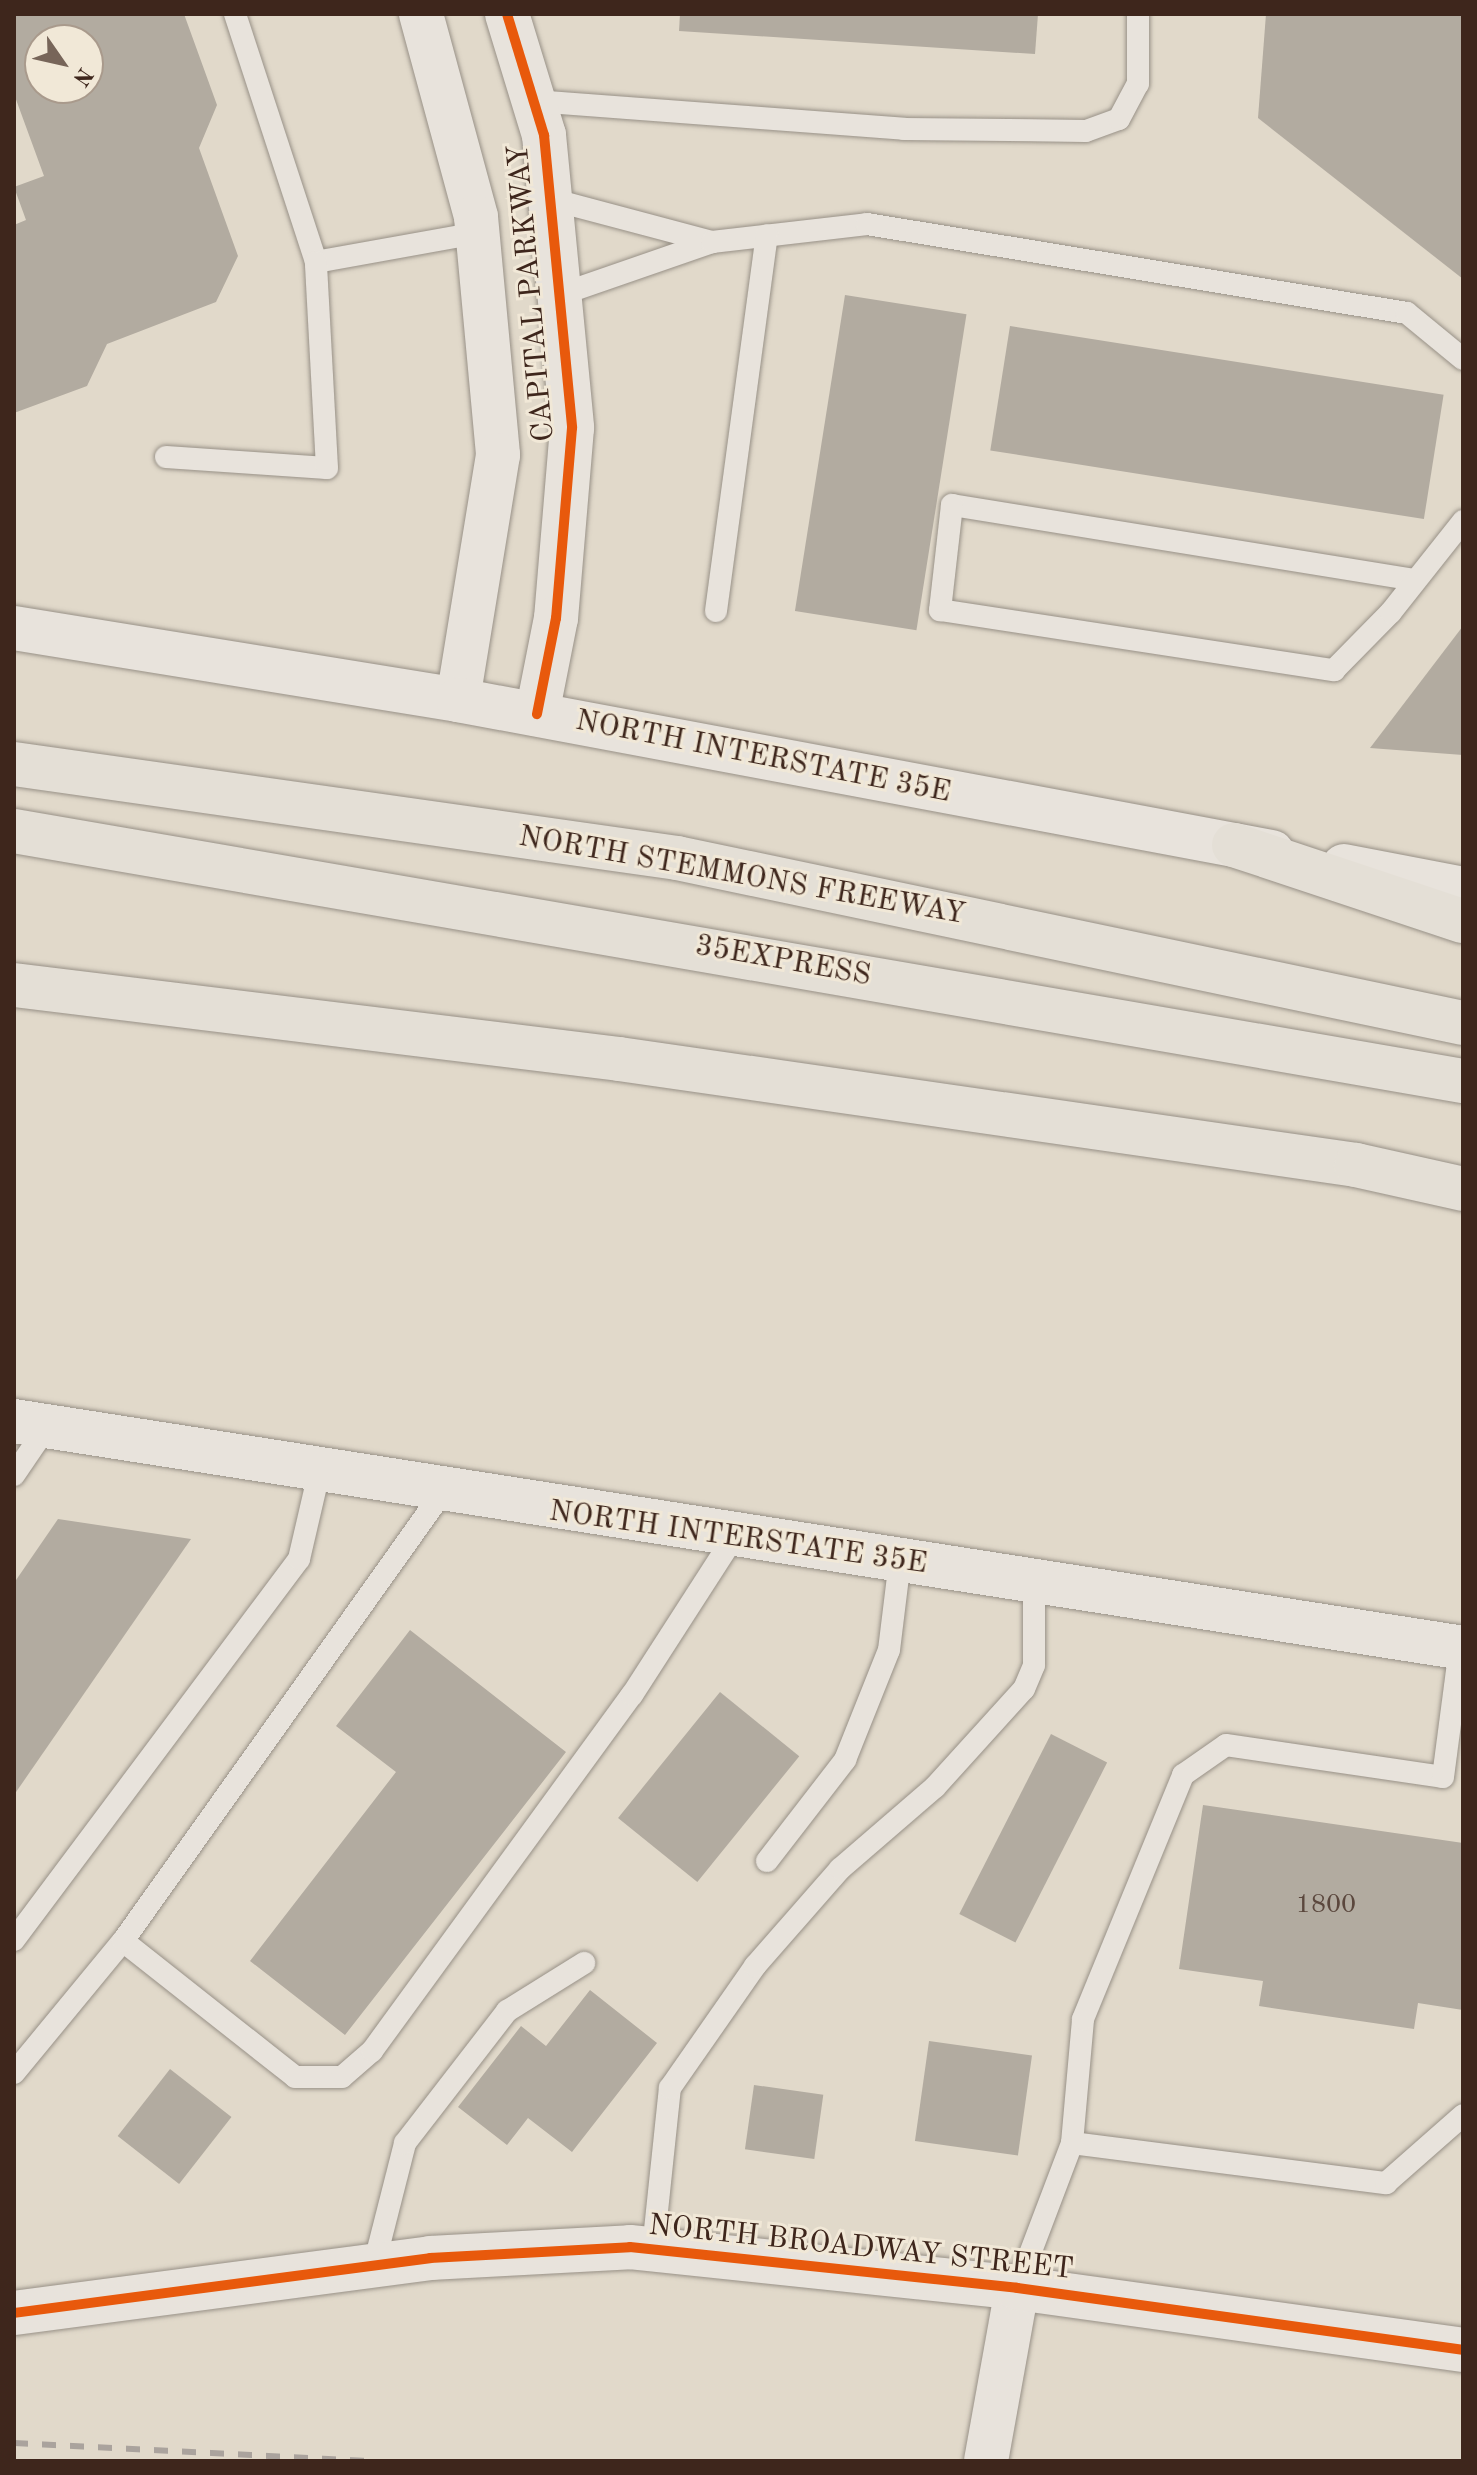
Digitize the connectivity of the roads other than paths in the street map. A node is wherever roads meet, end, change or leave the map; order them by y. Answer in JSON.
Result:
{"nodes":[{"id":1,"x":235,"y":14,"type":"edge"},
{"id":2,"x":421,"y":14,"type":"edge"},
{"id":3,"x":507,"y":14,"type":"edge"},
{"id":4,"x":1138,"y":14,"type":"edge"},
{"id":5,"x":534,"y":101,"type":"junction"},
{"id":6,"x":550,"y":199,"type":"junction"},
{"id":7,"x":477,"y":233,"type":"junction"},
{"id":8,"x":767,"y":235,"type":"junction"},
{"id":9,"x":712,"y":242,"type":"junction"},
{"id":10,"x":316,"y":262,"type":"junction"},
{"id":11,"x":559,"y":295,"type":"junction"},
{"id":12,"x":1463,"y":359,"type":"edge"},
{"id":13,"x":166,"y":457,"type":"dead end"},
{"id":14,"x":1463,"y":521,"type":"edge"},
{"id":15,"x":1415,"y":580,"type":"junction"},
{"id":16,"x":716,"y":611,"type":"dead end"},
{"id":17,"x":14,"y":628,"type":"edge"},
{"id":18,"x":458,"y":700,"type":"junction"},
{"id":19,"x":537,"y":714,"type":"junction"},
{"id":20,"x":14,"y":764,"type":"edge"},
{"id":21,"x":14,"y":831,"type":"edge"},
{"id":22,"x":1234,"y":845,"type":"junction"},
{"id":23,"x":1463,"y":889,"type":"edge"},
{"id":24,"x":1463,"y":921,"type":"edge"},
{"id":25,"x":14,"y":985,"type":"edge"},
{"id":26,"x":1463,"y":1023,"type":"edge"},
{"id":27,"x":1463,"y":1081,"type":"edge"},
{"id":28,"x":1463,"y":1189,"type":"edge"},
{"id":29,"x":30,"y":1424,"type":"edge"},
{"id":30,"x":319,"y":1473,"type":"junction"},
{"id":31,"x":14,"y":1475,"type":"edge"},
{"id":32,"x":442,"y":1493,"type":"junction"},
{"id":33,"x":733,"y":1538,"type":"junction"},
{"id":34,"x":900,"y":1561,"type":"junction"},
{"id":35,"x":1034,"y":1583,"type":"junction"},
{"id":36,"x":1461,"y":1648,"type":"edge"},
{"id":37,"x":1453,"y":1778,"type":"edge"},
{"id":38,"x":767,"y":1861,"type":"dead end"},
{"id":39,"x":14,"y":1940,"type":"edge"},
{"id":40,"x":123,"y":1941,"type":"junction"},
{"id":41,"x":584,"y":1963,"type":"dead end"},
{"id":42,"x":14,"y":2073,"type":"edge"},
{"id":43,"x":1455,"y":2121,"type":"edge"},
{"id":44,"x":1072,"y":2143,"type":"junction"},
{"id":45,"x":653,"y":2249,"type":"junction"},
{"id":46,"x":374,"y":2265,"type":"junction"},
{"id":47,"x":1017,"y":2288,"type":"junction"},
{"id":48,"x":14,"y":2313,"type":"edge"},
{"id":49,"x":1463,"y":2350,"type":"edge"},
{"id":50,"x":986,"y":2461,"type":"edge"}],
"edges":[{"from":1,"to":10,"type":"lane"},
{"from":2,"to":7,"type":"street","name":"CAPITAL PARKWAY"},
{"from":3,"to":5,"type":"street","name":"CAPITAL PARKWAY"},
{"from":4,"to":5,"type":"lane"},
{"from":5,"to":6,"type":"street","name":"CAPITAL PARKWAY"},
{"from":6,"to":9,"type":"lane"},
{"from":6,"to":11,"type":"street","name":"CAPITAL PARKWAY"},
{"from":7,"to":10,"type":"lane"},
{"from":7,"to":18,"type":"street","name":"CAPITAL PARKWAY"},
{"from":8,"to":9,"type":"lane"},
{"from":8,"to":12,"type":"lane"},
{"from":8,"to":16,"type":"lane"},
{"from":9,"to":11,"type":"lane"},
{"from":10,"to":13,"type":"lane"},
{"from":11,"to":19,"type":"street","name":"CAPITAL PARKWAY"},
{"from":14,"to":15,"type":"lane"},
{"from":15,"to":15,"type":"lane"},
{"from":17,"to":18,"type":"street","name":"NORTH INTERSTATE 35E"},
{"from":18,"to":19,"type":"street","name":"NORTH INTERSTATE 35E"},
{"from":19,"to":22,"type":"street","name":"NORTH INTERSTATE 35E"},
{"from":20,"to":26,"type":"highway","name":"NORTH STEMMONS FREEWAY"},
{"from":21,"to":27,"type":"highway","name":"35EXPRESS"},
{"from":22,"to":23,"type":"street","name":"NORTH INTERSTATE 35E"},
{"from":22,"to":24,"type":"highway"},
{"from":25,"to":28,"type":"highway"},
{"from":29,"to":30,"type":"street","name":"NORTH INTERSTATE 35E"},
{"from":29,"to":31,"type":"lane"},
{"from":30,"to":32,"type":"street","name":"NORTH INTERSTATE 35E"},
{"from":30,"to":39,"type":"lane"},
{"from":32,"to":33,"type":"street","name":"NORTH INTERSTATE 35E"},
{"from":32,"to":40,"type":"lane"},
{"from":33,"to":34,"type":"street","name":"NORTH INTERSTATE 35E"},
{"from":33,"to":40,"type":"lane"},
{"from":34,"to":35,"type":"street","name":"NORTH INTERSTATE 35E"},
{"from":34,"to":38,"type":"lane"},
{"from":35,"to":36,"type":"street","name":"NORTH INTERSTATE 35E"},
{"from":35,"to":45,"type":"lane"},
{"from":36,"to":37,"type":"lane"},
{"from":37,"to":44,"type":"lane"},
{"from":40,"to":42,"type":"lane"},
{"from":41,"to":46,"type":"lane"},
{"from":43,"to":44,"type":"lane"},
{"from":44,"to":47,"type":"lane"},
{"from":45,"to":46,"type":"street","name":"NORTH BROADWAY STREET"},
{"from":45,"to":47,"type":"street","name":"NORTH BROADWAY STREET"},
{"from":46,"to":48,"type":"street","name":"NORTH BROADWAY STREET"},
{"from":47,"to":49,"type":"street","name":"NORTH BROADWAY STREET"},
{"from":47,"to":50,"type":"street"}]}
